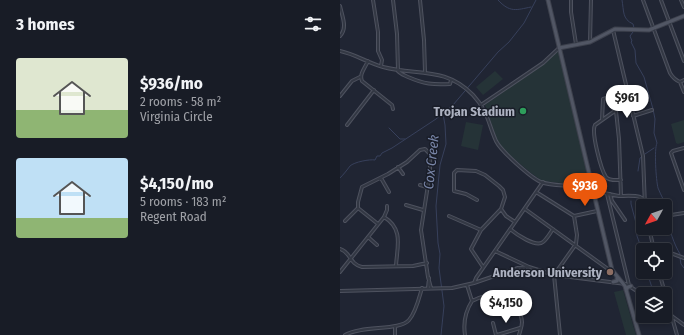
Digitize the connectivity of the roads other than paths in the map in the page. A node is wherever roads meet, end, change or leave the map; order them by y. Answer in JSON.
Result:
{"nodes":[{"id":1,"x":373,"y":0,"type":"edge"},
{"id":2,"x":393,"y":0,"type":"edge"},
{"id":3,"x":420,"y":0,"type":"edge"},
{"id":4,"x":548,"y":0,"type":"edge"},
{"id":5,"x":571,"y":0,"type":"edge"},
{"id":6,"x":592,"y":0,"type":"edge"},
{"id":7,"x":643,"y":0,"type":"edge"},
{"id":8,"x":661,"y":0,"type":"edge"},
{"id":9,"x":681,"y":0,"type":"edge"},
{"id":10,"x":340,"y":6,"type":"edge"},
{"id":11,"x":684,"y":7,"type":"edge"},
{"id":12,"x":341,"y":12,"type":"edge"},
{"id":13,"x":684,"y":16,"type":"edge"},
{"id":14,"x":669,"y":22,"type":"junction"},
{"id":15,"x":653,"y":29,"type":"junction"},
{"id":16,"x":613,"y":30,"type":"junction"},
{"id":17,"x":340,"y":36,"type":"edge"},
{"id":18,"x":590,"y":42,"type":"junction"},
{"id":19,"x":576,"y":44,"type":"junction"},
{"id":20,"x":559,"y":48,"type":"junction"},
{"id":21,"x":340,"y":51,"type":"edge"},
{"id":22,"x":368,"y":61,"type":"junction"},
{"id":23,"x":684,"y":61,"type":"edge"},
{"id":24,"x":381,"y":66,"type":"junction"},
{"id":25,"x":398,"y":70,"type":"junction"},
{"id":26,"x":425,"y":72,"type":"junction"},
{"id":27,"x":360,"y":77,"type":"junction"},
{"id":28,"x":452,"y":80,"type":"junction"},
{"id":29,"x":684,"y":80,"type":"edge"},
{"id":30,"x":680,"y":82,"type":"junction"},
{"id":31,"x":374,"y":90,"type":"junction"},
{"id":32,"x":627,"y":92,"type":"junction"},
{"id":33,"x":684,"y":92,"type":"edge"},
{"id":34,"x":340,"y":96,"type":"edge"},
{"id":35,"x":629,"y":101,"type":"junction"},
{"id":36,"x":481,"y":105,"type":"junction"},
{"id":37,"x":394,"y":109,"type":"dead end"},
{"id":38,"x":652,"y":110,"type":"dead end"},
{"id":39,"x":616,"y":111,"type":"junction"},
{"id":40,"x":633,"y":116,"type":"junction"},
{"id":41,"x":602,"y":120,"type":"junction"},
{"id":42,"x":347,"y":125,"type":"dead end"},
{"id":43,"x":684,"y":148,"type":"edge"},
{"id":44,"x":398,"y":167,"type":"junction"},
{"id":45,"x":403,"y":174,"type":"dead end"},
{"id":46,"x":381,"y":178,"type":"junction"},
{"id":47,"x":621,"y":180,"type":"junction"},
{"id":48,"x":543,"y":182,"type":"junction"},
{"id":49,"x":420,"y":185,"type":"dead end"},
{"id":50,"x":427,"y":187,"type":"junction"},
{"id":51,"x":592,"y":190,"type":"junction"},
{"id":52,"x":684,"y":190,"type":"edge"},
{"id":53,"x":389,"y":192,"type":"dead end"},
{"id":54,"x":536,"y":192,"type":"junction"},
{"id":55,"x":609,"y":194,"type":"junction"},
{"id":56,"x":621,"y":196,"type":"junction"},
{"id":57,"x":642,"y":199,"type":"edge"},
{"id":58,"x":644,"y":199,"type":"edge"},
{"id":59,"x":477,"y":200,"type":"dead end"},
{"id":60,"x":406,"y":205,"type":"dead end"},
{"id":61,"x":387,"y":206,"type":"dead end"},
{"id":62,"x":358,"y":208,"type":"junction"},
{"id":63,"x":525,"y":208,"type":"junction"},
{"id":64,"x":501,"y":209,"type":"junction"},
{"id":65,"x":423,"y":210,"type":"junction"},
{"id":66,"x":597,"y":211,"type":"junction"},
{"id":67,"x":684,"y":213,"type":"edge"},
{"id":68,"x":672,"y":215,"type":"edge"},
{"id":69,"x":450,"y":216,"type":"dead end"},
{"id":70,"x":574,"y":216,"type":"junction"},
{"id":71,"x":384,"y":217,"type":"junction"},
{"id":72,"x":625,"y":220,"type":"dead end"},
{"id":73,"x":345,"y":221,"type":"dead end"},
{"id":74,"x":515,"y":222,"type":"junction"},
{"id":75,"x":378,"y":224,"type":"junction"},
{"id":76,"x":510,"y":229,"type":"junction"},
{"id":77,"x":553,"y":229,"type":"junction"},
{"id":78,"x":481,"y":230,"type":"junction"},
{"id":79,"x":368,"y":237,"type":"junction"},
{"id":80,"x":377,"y":245,"type":"dead end"},
{"id":81,"x":575,"y":245,"type":"junction"},
{"id":82,"x":340,"y":249,"type":"edge"},
{"id":83,"x":495,"y":251,"type":"junction"},
{"id":84,"x":672,"y":254,"type":"edge"},
{"id":85,"x":684,"y":258,"type":"edge"},
{"id":86,"x":350,"y":259,"type":"junction"},
{"id":87,"x":427,"y":263,"type":"junction"},
{"id":88,"x":396,"y":266,"type":"junction"},
{"id":89,"x":484,"y":267,"type":"junction"},
{"id":90,"x":529,"y":267,"type":"junction"},
{"id":91,"x":612,"y":270,"type":"junction"},
{"id":92,"x":340,"y":272,"type":"edge"},
{"id":93,"x":554,"y":275,"type":"junction"},
{"id":94,"x":616,"y":276,"type":"junction"},
{"id":95,"x":429,"y":278,"type":"junction"},
{"id":96,"x":612,"y":282,"type":"junction"},
{"id":97,"x":474,"y":283,"type":"junction"},
{"id":98,"x":623,"y":284,"type":"junction"},
{"id":99,"x":467,"y":285,"type":"junction"},
{"id":100,"x":630,"y":286,"type":"junction"},
{"id":101,"x":422,"y":288,"type":"junction"},
{"id":102,"x":428,"y":288,"type":"junction"},
{"id":103,"x":432,"y":288,"type":"junction"},
{"id":104,"x":636,"y":290,"type":"edge"},
{"id":105,"x":340,"y":291,"type":"edge"},
{"id":106,"x":627,"y":292,"type":"junction"},
{"id":107,"x":520,"y":297,"type":"dead end"},
{"id":108,"x":472,"y":301,"type":"junction"},
{"id":109,"x":514,"y":302,"type":"junction"},
{"id":110,"x":672,"y":316,"type":"edge"},
{"id":111,"x":672,"y":318,"type":"edge"},
{"id":112,"x":493,"y":323,"type":"dead end"},
{"id":113,"x":684,"y":325,"type":"edge"},
{"id":114,"x":395,"y":327,"type":"junction"},
{"id":115,"x":520,"y":328,"type":"junction"},
{"id":116,"x":345,"y":335,"type":"edge"},
{"id":117,"x":395,"y":335,"type":"edge"},
{"id":118,"x":465,"y":335,"type":"edge"},
{"id":119,"x":496,"y":335,"type":"edge"},
{"id":120,"x":519,"y":335,"type":"edge"},
{"id":121,"x":560,"y":335,"type":"edge"},
{"id":122,"x":640,"y":335,"type":"edge"},
{"id":123,"x":677,"y":335,"type":"edge"}],
"edges":[{"from":1,"to":24,"type":"street"},
{"from":2,"to":25,"type":"street"},
{"from":3,"to":26,"type":"street"},
{"from":4,"to":20,"type":"main road"},
{"from":5,"to":19,"type":"street"},
{"from":6,"to":18,"type":"street"},
{"from":7,"to":15,"type":"street"},
{"from":8,"to":14,"type":"street"},
{"from":9,"to":11,"type":"street"},
{"from":10,"to":12,"type":"street"},
{"from":12,"to":17,"type":"street"},
{"from":13,"to":14,"type":"main road"},
{"from":14,"to":15,"type":"main road"},
{"from":14,"to":23,"type":"street"},
{"from":15,"to":16,"type":"main road"},
{"from":15,"to":30,"type":"street"},
{"from":16,"to":18,"type":"main road"},
{"from":16,"to":32,"type":"street"},
{"from":18,"to":19,"type":"main road"},
{"from":19,"to":20,"type":"main road"},
{"from":20,"to":36,"type":"street"},
{"from":20,"to":51,"type":"main road"},
{"from":21,"to":22,"type":"street"},
{"from":22,"to":24,"type":"street"},
{"from":22,"to":27,"type":"street"},
{"from":24,"to":25,"type":"street"},
{"from":25,"to":26,"type":"street"},
{"from":25,"to":28,"type":"street"},
{"from":26,"to":28,"type":"street"},
{"from":27,"to":31,"type":"street"},
{"from":27,"to":34,"type":"street"},
{"from":28,"to":36,"type":"street"},
{"from":29,"to":30,"type":"street"},
{"from":30,"to":33,"type":"street"},
{"from":31,"to":37,"type":"street"},
{"from":31,"to":42,"type":"street"},
{"from":32,"to":35,"type":"street"},
{"from":32,"to":41,"type":"street"},
{"from":35,"to":39,"type":"street"},
{"from":35,"to":40,"type":"street"},
{"from":36,"to":48,"type":"street"},
{"from":38,"to":40,"type":"street"},
{"from":39,"to":41,"type":"street"},
{"from":39,"to":47,"type":"street"},
{"from":40,"to":58,"type":"street"},
{"from":41,"to":47,"type":"street"},
{"from":43,"to":52,"type":"street"},
{"from":44,"to":45,"type":"street"},
{"from":44,"to":46,"type":"street"},
{"from":44,"to":50,"type":"street"},
{"from":46,"to":53,"type":"street"},
{"from":46,"to":62,"type":"street"},
{"from":47,"to":56,"type":"street"},
{"from":48,"to":51,"type":"street"},
{"from":48,"to":54,"type":"street"},
{"from":49,"to":50,"type":"street"},
{"from":50,"to":65,"type":"street"},
{"from":51,"to":55,"type":"street"},
{"from":51,"to":66,"type":"main road"},
{"from":54,"to":63,"type":"street"},
{"from":54,"to":70,"type":"street"},
{"from":55,"to":56,"type":"street"},
{"from":55,"to":72,"type":"street"},
{"from":55,"to":100,"type":"street"},
{"from":56,"to":57,"type":"street"},
{"from":59,"to":64,"type":"street"},
{"from":60,"to":65,"type":"street"},
{"from":61,"to":71,"type":"street"},
{"from":62,"to":73,"type":"street"},
{"from":62,"to":75,"type":"street"},
{"from":63,"to":74,"type":"street"},
{"from":63,"to":77,"type":"street"},
{"from":64,"to":74,"type":"street"},
{"from":64,"to":78,"type":"street"},
{"from":65,"to":87,"type":"street"},
{"from":66,"to":70,"type":"street"},
{"from":66,"to":91,"type":"main road"},
{"from":67,"to":68,"type":"street"},
{"from":69,"to":78,"type":"street"},
{"from":70,"to":81,"type":"street"},
{"from":71,"to":75,"type":"street"},
{"from":71,"to":88,"type":"street"},
{"from":74,"to":76,"type":"street"},
{"from":75,"to":79,"type":"street"},
{"from":76,"to":77,"type":"street"},
{"from":76,"to":83,"type":"street"},
{"from":77,"to":81,"type":"street"},
{"from":78,"to":89,"type":"street"},
{"from":79,"to":80,"type":"street"},
{"from":79,"to":86,"type":"street"},
{"from":81,"to":91,"type":"street"},
{"from":81,"to":93,"type":"street"},
{"from":82,"to":86,"type":"street"},
{"from":83,"to":89,"type":"street"},
{"from":83,"to":90,"type":"street"},
{"from":84,"to":85,"type":"street"},
{"from":86,"to":88,"type":"street"},
{"from":86,"to":92,"type":"street"},
{"from":87,"to":88,"type":"street"},
{"from":87,"to":95,"type":"street"},
{"from":89,"to":97,"type":"street"},
{"from":90,"to":93,"type":"street"},
{"from":90,"to":97,"type":"street"},
{"from":91,"to":94,"type":"main road"},
{"from":93,"to":96,"type":"street"},
{"from":93,"to":121,"type":"street"},
{"from":94,"to":96,"type":"main road"},
{"from":94,"to":98,"type":"main road"},
{"from":95,"to":102,"type":"street"},
{"from":95,"to":103,"type":"street"},
{"from":96,"to":98,"type":"street"},
{"from":97,"to":99,"type":"street"},
{"from":98,"to":100,"type":"street"},
{"from":98,"to":106,"type":"main road"},
{"from":99,"to":103,"type":"street"},
{"from":99,"to":108,"type":"street"},
{"from":100,"to":104,"type":"street"},
{"from":100,"to":106,"type":"main road"},
{"from":101,"to":102,"type":"street"},
{"from":101,"to":105,"type":"street"},
{"from":101,"to":114,"type":"street"},
{"from":102,"to":103,"type":"street"},
{"from":106,"to":122,"type":"main road"},
{"from":107,"to":109,"type":"street"},
{"from":108,"to":109,"type":"street"},
{"from":108,"to":118,"type":"street"},
{"from":109,"to":115,"type":"street"},
{"from":110,"to":113,"type":"street"},
{"from":111,"to":123,"type":"street"},
{"from":112,"to":119,"type":"street"},
{"from":114,"to":116,"type":"street"},
{"from":114,"to":117,"type":"street"},
{"from":115,"to":119,"type":"street"},
{"from":115,"to":120,"type":"street"}]}
